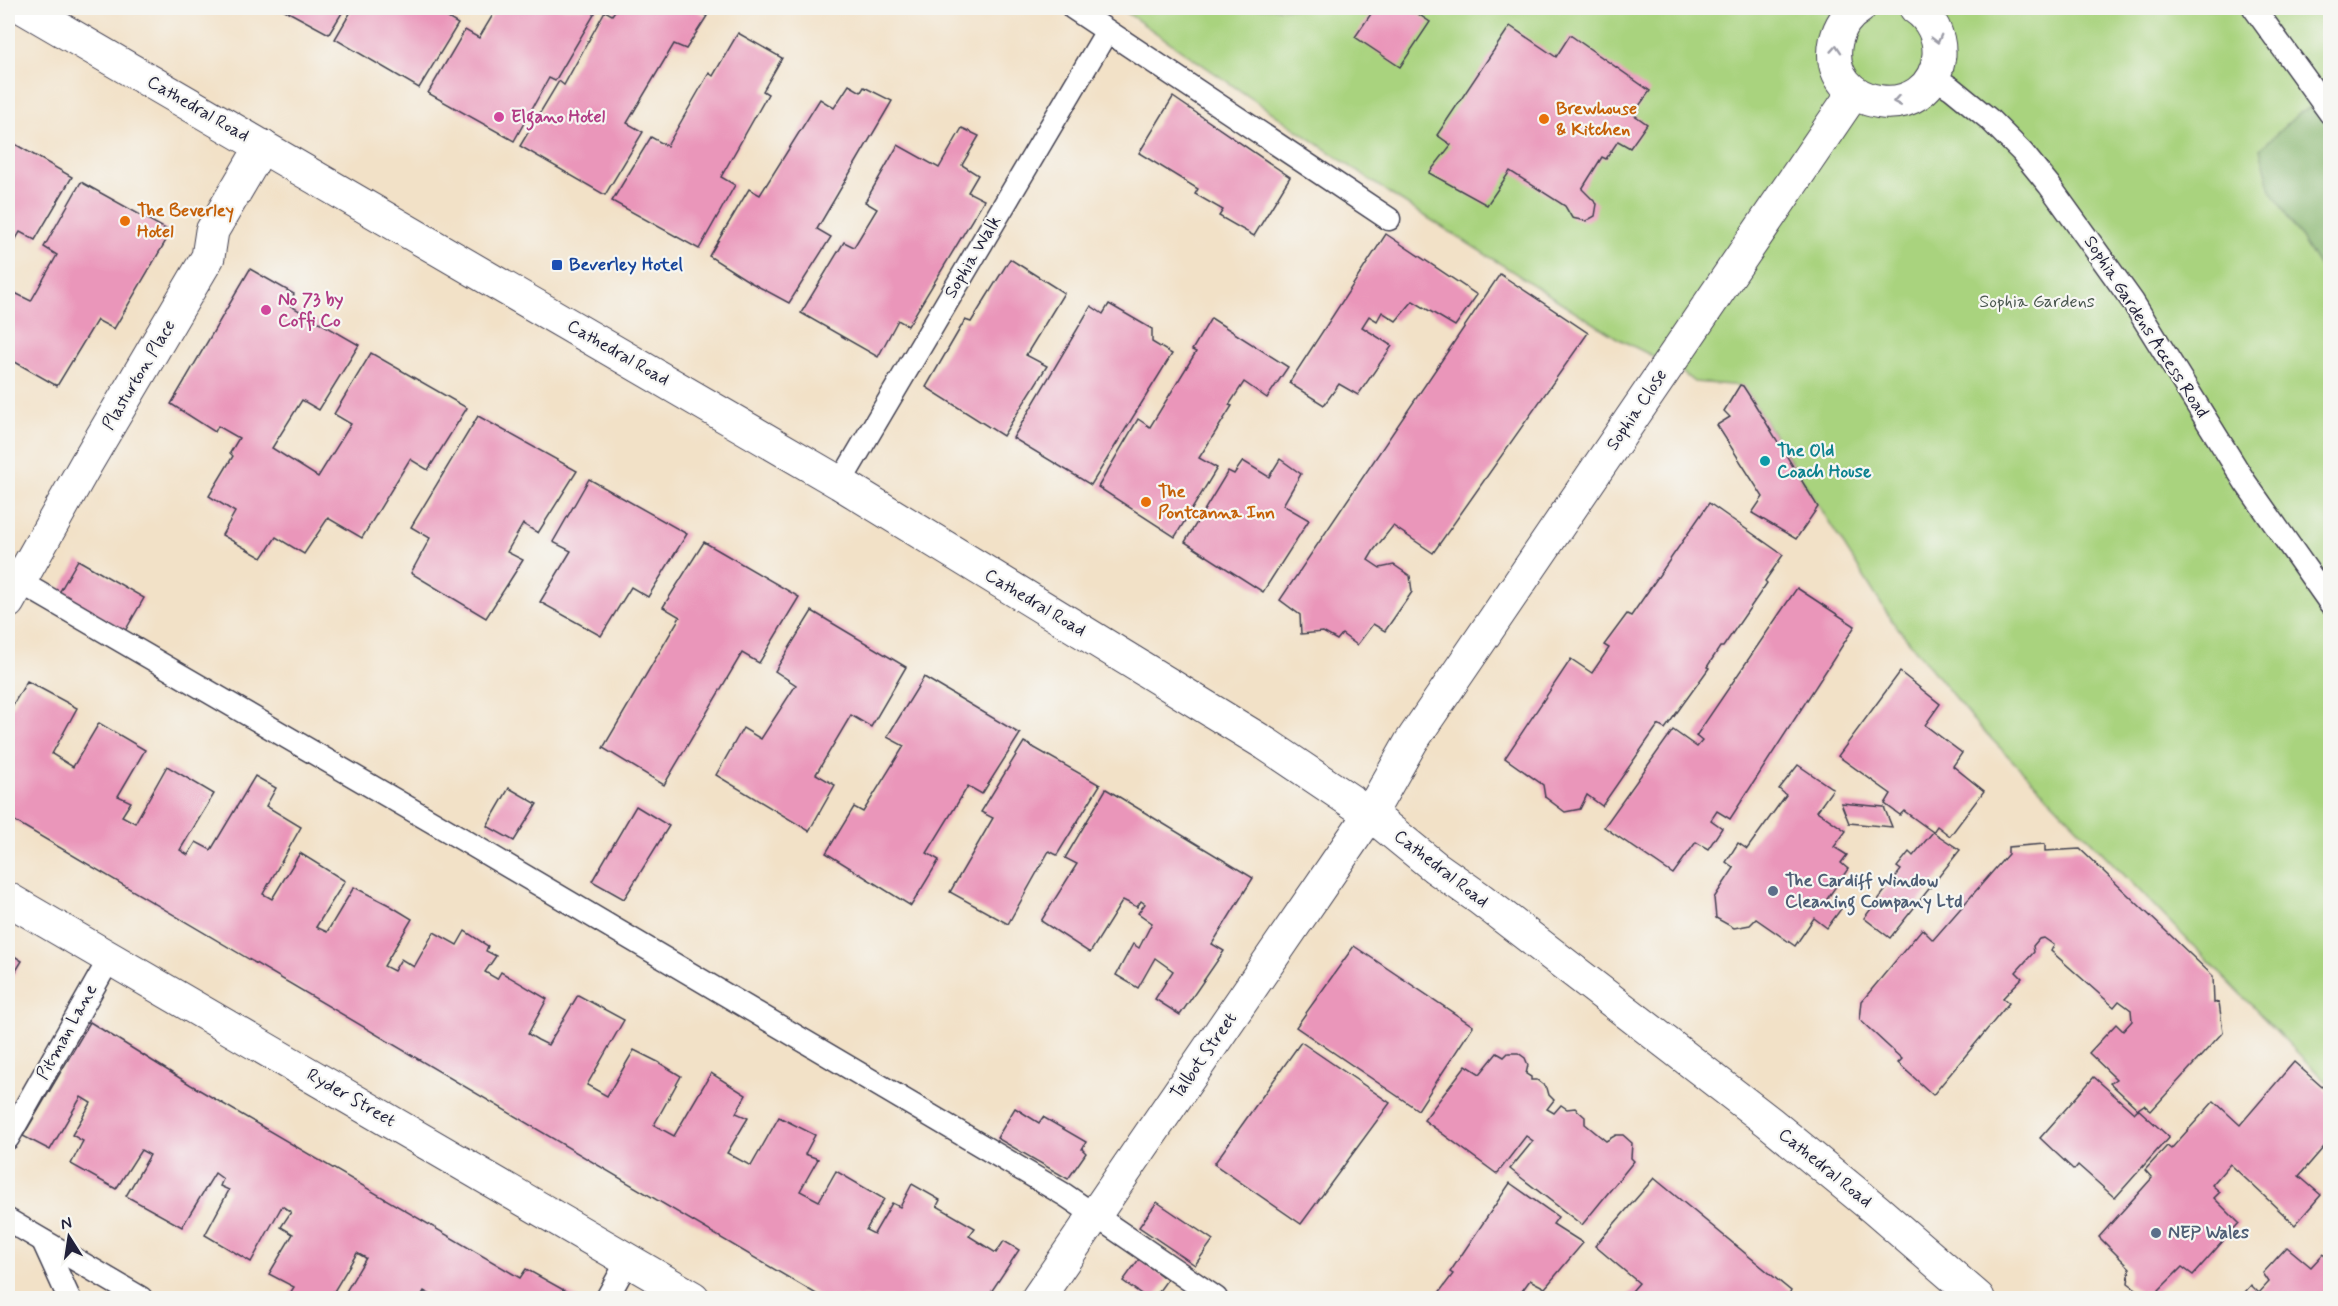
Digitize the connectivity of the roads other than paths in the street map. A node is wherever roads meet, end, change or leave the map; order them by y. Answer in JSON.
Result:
{"nodes":[{"id":1,"x":24,"y":8,"type":"edge"},
{"id":2,"x":1073,"y":8,"type":"edge"},
{"id":3,"x":1859,"y":8,"type":"edge"},
{"id":4,"x":1916,"y":8,"type":"edge"},
{"id":5,"x":2254,"y":8,"type":"edge"},
{"id":6,"x":1107,"y":31,"type":"junction"},
{"id":7,"x":1933,"y":77,"type":"junction"},
{"id":8,"x":1854,"y":92,"type":"junction"},
{"id":9,"x":2331,"y":113,"type":"edge"},
{"id":10,"x":262,"y":146,"type":"junction"},
{"id":11,"x":1389,"y":219,"type":"dead end"},
{"id":12,"x":840,"y":483,"type":"junction"},
{"id":13,"x":11,"y":586,"type":"edge"},
{"id":14,"x":2331,"y":603,"type":"edge"},
{"id":15,"x":1370,"y":814,"type":"junction"},
{"id":16,"x":8,"y":899,"type":"edge"},
{"id":17,"x":110,"y":958,"type":"junction"},
{"id":18,"x":8,"y":1138,"type":"edge"},
{"id":19,"x":1095,"y":1214,"type":"junction"},
{"id":20,"x":8,"y":1220,"type":"edge"},
{"id":21,"x":43,"y":1241,"type":"junction"},
{"id":22,"x":628,"y":1260,"type":"junction"},
{"id":23,"x":69,"y":1299,"type":"edge"},
{"id":24,"x":141,"y":1299,"type":"edge"},
{"id":25,"x":607,"y":1299,"type":"edge"},
{"id":26,"x":693,"y":1299,"type":"edge"},
{"id":27,"x":1038,"y":1299,"type":"edge"},
{"id":28,"x":1216,"y":1299,"type":"edge"},
{"id":29,"x":1978,"y":1299,"type":"edge"}],
"edges":[{"from":1,"to":10,"type":"street","name":"Cathedral Road"},
{"from":2,"to":6,"type":"lane"},
{"from":8,"to":3,"type":"street","one_way":true},
{"from":4,"to":7,"type":"street","one_way":true},
{"from":5,"to":9,"type":"lane"},
{"from":6,"to":11,"type":"lane"},
{"from":6,"to":12,"type":"lane","name":"Sophia Walk"},
{"from":7,"to":8,"type":"street","one_way":true},
{"from":7,"to":14,"type":"lane","name":"Sophia Gardens Access Road"},
{"from":8,"to":15,"type":"street","name":"Sophia Close"},
{"from":10,"to":12,"type":"street","name":"Cathedral Road"},
{"from":10,"to":13,"type":"street","name":"Plasturton Place"},
{"from":12,"to":15,"type":"street","name":"Cathedral Road"},
{"from":13,"to":19,"type":"lane"},
{"from":15,"to":19,"type":"street","name":"Talbot Street"},
{"from":15,"to":29,"type":"street","name":"Cathedral Road"},
{"from":16,"to":17,"type":"street","name":"Ryder Street"},
{"from":17,"to":18,"type":"lane","name":"Pitman Lane"},
{"from":17,"to":22,"type":"street","name":"Ryder Street"},
{"from":19,"to":27,"type":"street","name":"Talbot Street"},
{"from":19,"to":28,"type":"lane"},
{"from":20,"to":21,"type":"lane"},
{"from":21,"to":23,"type":"lane"},
{"from":21,"to":24,"type":"lane"},
{"from":22,"to":25,"type":"lane"},
{"from":22,"to":26,"type":"street","name":"Ryder Street"}]}
